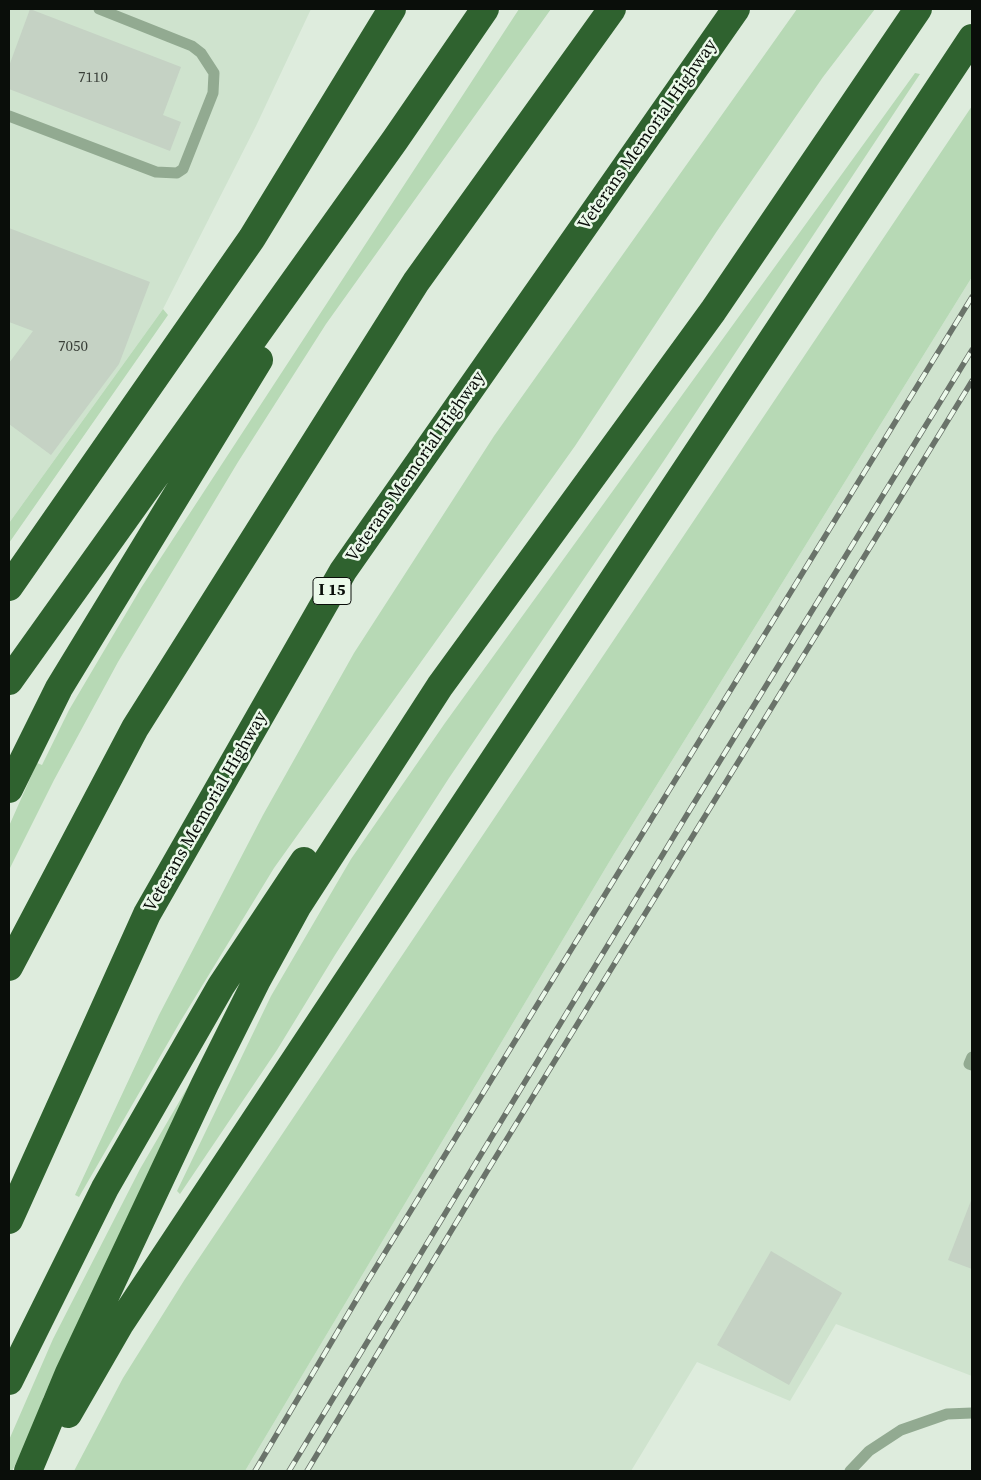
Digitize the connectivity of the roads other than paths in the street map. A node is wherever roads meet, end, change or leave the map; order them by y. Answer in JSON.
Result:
{"nodes":[{"id":1,"x":99,"y":9,"type":"edge"},
{"id":2,"x":392,"y":9,"type":"edge"},
{"id":3,"x":485,"y":9,"type":"edge"},
{"id":4,"x":612,"y":9,"type":"edge"},
{"id":5,"x":736,"y":9,"type":"edge"},
{"id":6,"x":918,"y":9,"type":"edge"},
{"id":7,"x":972,"y":38,"type":"edge"},
{"id":8,"x":9,"y":116,"type":"edge"},
{"id":9,"x":396,"y":140,"type":"junction"},
{"id":10,"x":9,"y":587,"type":"edge"},
{"id":11,"x":9,"y":681,"type":"edge"},
{"id":12,"x":440,"y":686,"type":"junction"},
{"id":13,"x":9,"y":789,"type":"edge"},
{"id":14,"x":9,"y":967,"type":"edge"},
{"id":15,"x":972,"y":1057,"type":"edge"},
{"id":16,"x":972,"y":1066,"type":"edge"},
{"id":17,"x":9,"y":1220,"type":"edge"},
{"id":18,"x":9,"y":1381,"type":"edge"},
{"id":19,"x":972,"y":1413,"type":"edge"},
{"id":20,"x":28,"y":1471,"type":"edge"},
{"id":21,"x":39,"y":1471,"type":"edge"},
{"id":22,"x":850,"y":1471,"type":"edge"}],
"edges":[{"from":1,"to":8,"type":"lane"},
{"from":2,"to":10,"type":"highway"},
{"from":3,"to":9,"type":"highway"},
{"from":4,"to":14,"type":"highway"},
{"from":5,"to":17,"type":"highway","name":"Veterans Memorial Highway","number":"I 15"},
{"from":6,"to":12,"type":"highway"},
{"from":7,"to":21,"type":"highway"},
{"from":9,"to":11,"type":"highway"},
{"from":9,"to":13,"type":"highway"},
{"from":12,"to":18,"type":"highway"},
{"from":12,"to":20,"type":"highway"},
{"from":15,"to":16,"type":"lane"},
{"from":19,"to":22,"type":"lane"}]}
